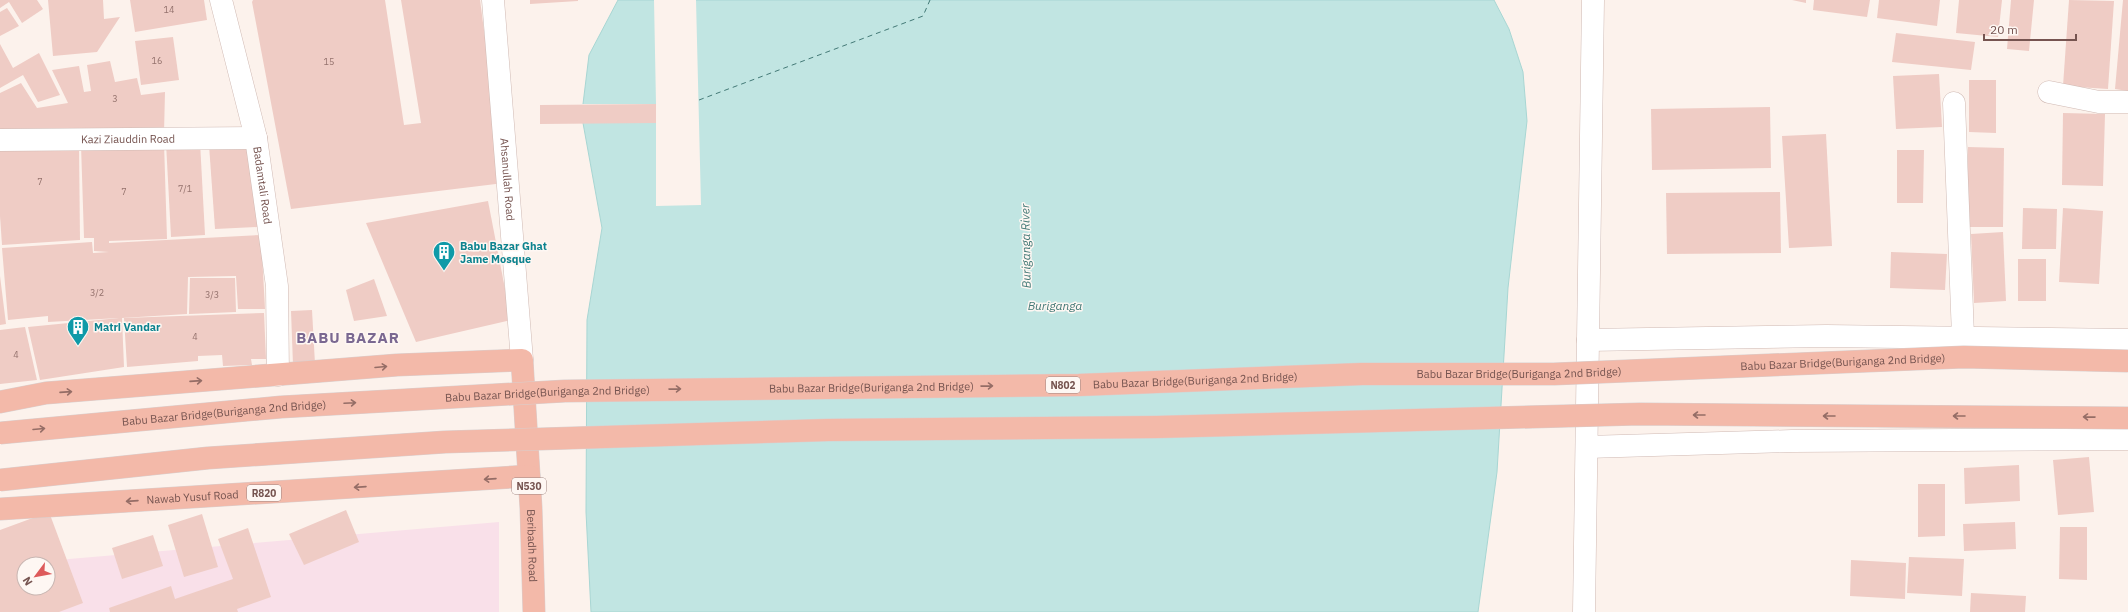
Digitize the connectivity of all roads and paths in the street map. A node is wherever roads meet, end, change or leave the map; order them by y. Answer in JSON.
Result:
{"nodes":[{"id":1,"x":221,"y":0,"type":"edge"},
{"id":2,"x":493,"y":0,"type":"edge"},
{"id":3,"x":1594,"y":0,"type":"edge"},
{"id":4,"x":2049,"y":92,"type":"dead end"},
{"id":5,"x":2128,"y":102,"type":"edge"},
{"id":6,"x":1954,"y":104,"type":"dead end"},
{"id":7,"x":256,"y":138,"type":"junction"},
{"id":8,"x":0,"y":140,"type":"edge"},
{"id":9,"x":1963,"y":336,"type":"junction"},
{"id":10,"x":1588,"y":340,"type":"junction"},
{"id":11,"x":2128,"y":340,"type":"edge"},
{"id":12,"x":522,"y":360,"type":"junction"},
{"id":13,"x":2128,"y":361,"type":"edge"},
{"id":14,"x":278,"y":375,"type":"junction"},
{"id":15,"x":0,"y":402,"type":"edge"},
{"id":16,"x":2128,"y":418,"type":"edge"},
{"id":17,"x":0,"y":433,"type":"edge"},
{"id":18,"x":2128,"y":439,"type":"edge"},
{"id":19,"x":1587,"y":447,"type":"junction"},
{"id":20,"x":529,"y":476,"type":"junction"},
{"id":21,"x":0,"y":480,"type":"edge"},
{"id":22,"x":0,"y":509,"type":"edge"},
{"id":23,"x":534,"y":612,"type":"edge"},
{"id":24,"x":1584,"y":612,"type":"edge"}],
"edges":[{"from":1,"to":7,"type":"street","name":"Badamtali Road"},
{"from":2,"to":12,"type":"street","name":"Ahsanullah Road"},
{"from":3,"to":10,"type":"street"},
{"from":4,"to":5,"type":"street"},
{"from":6,"to":9,"type":"street"},
{"from":7,"to":8,"type":"street","name":"Kazi Ziauddin Road"},
{"from":7,"to":14,"type":"street","name":"Badamtali Road"},
{"from":9,"to":10,"type":"street"},
{"from":9,"to":11,"type":"street"},
{"from":10,"to":19,"type":"street"},
{"from":14,"to":12,"type":"highway","one_way":true},
{"from":12,"to":20,"type":"highway","name":"Beribadh Road","number":"N530"},
{"from":17,"to":13,"type":"highway","name":"Babu Bazar Bridge(Buriganga 2nd Bridge)","number":"N802","one_way":true,"bridge":true},
{"from":15,"to":14,"type":"highway","one_way":true},
{"from":16,"to":21,"type":"highway","one_way":true,"bridge":true},
{"from":18,"to":19,"type":"street"},
{"from":19,"to":24,"type":"street"},
{"from":20,"to":22,"type":"highway","name":"Nawab Yusuf Road","number":"R820","one_way":true},
{"from":20,"to":23,"type":"highway","name":"Beribadh Road","number":"N530"}]}
